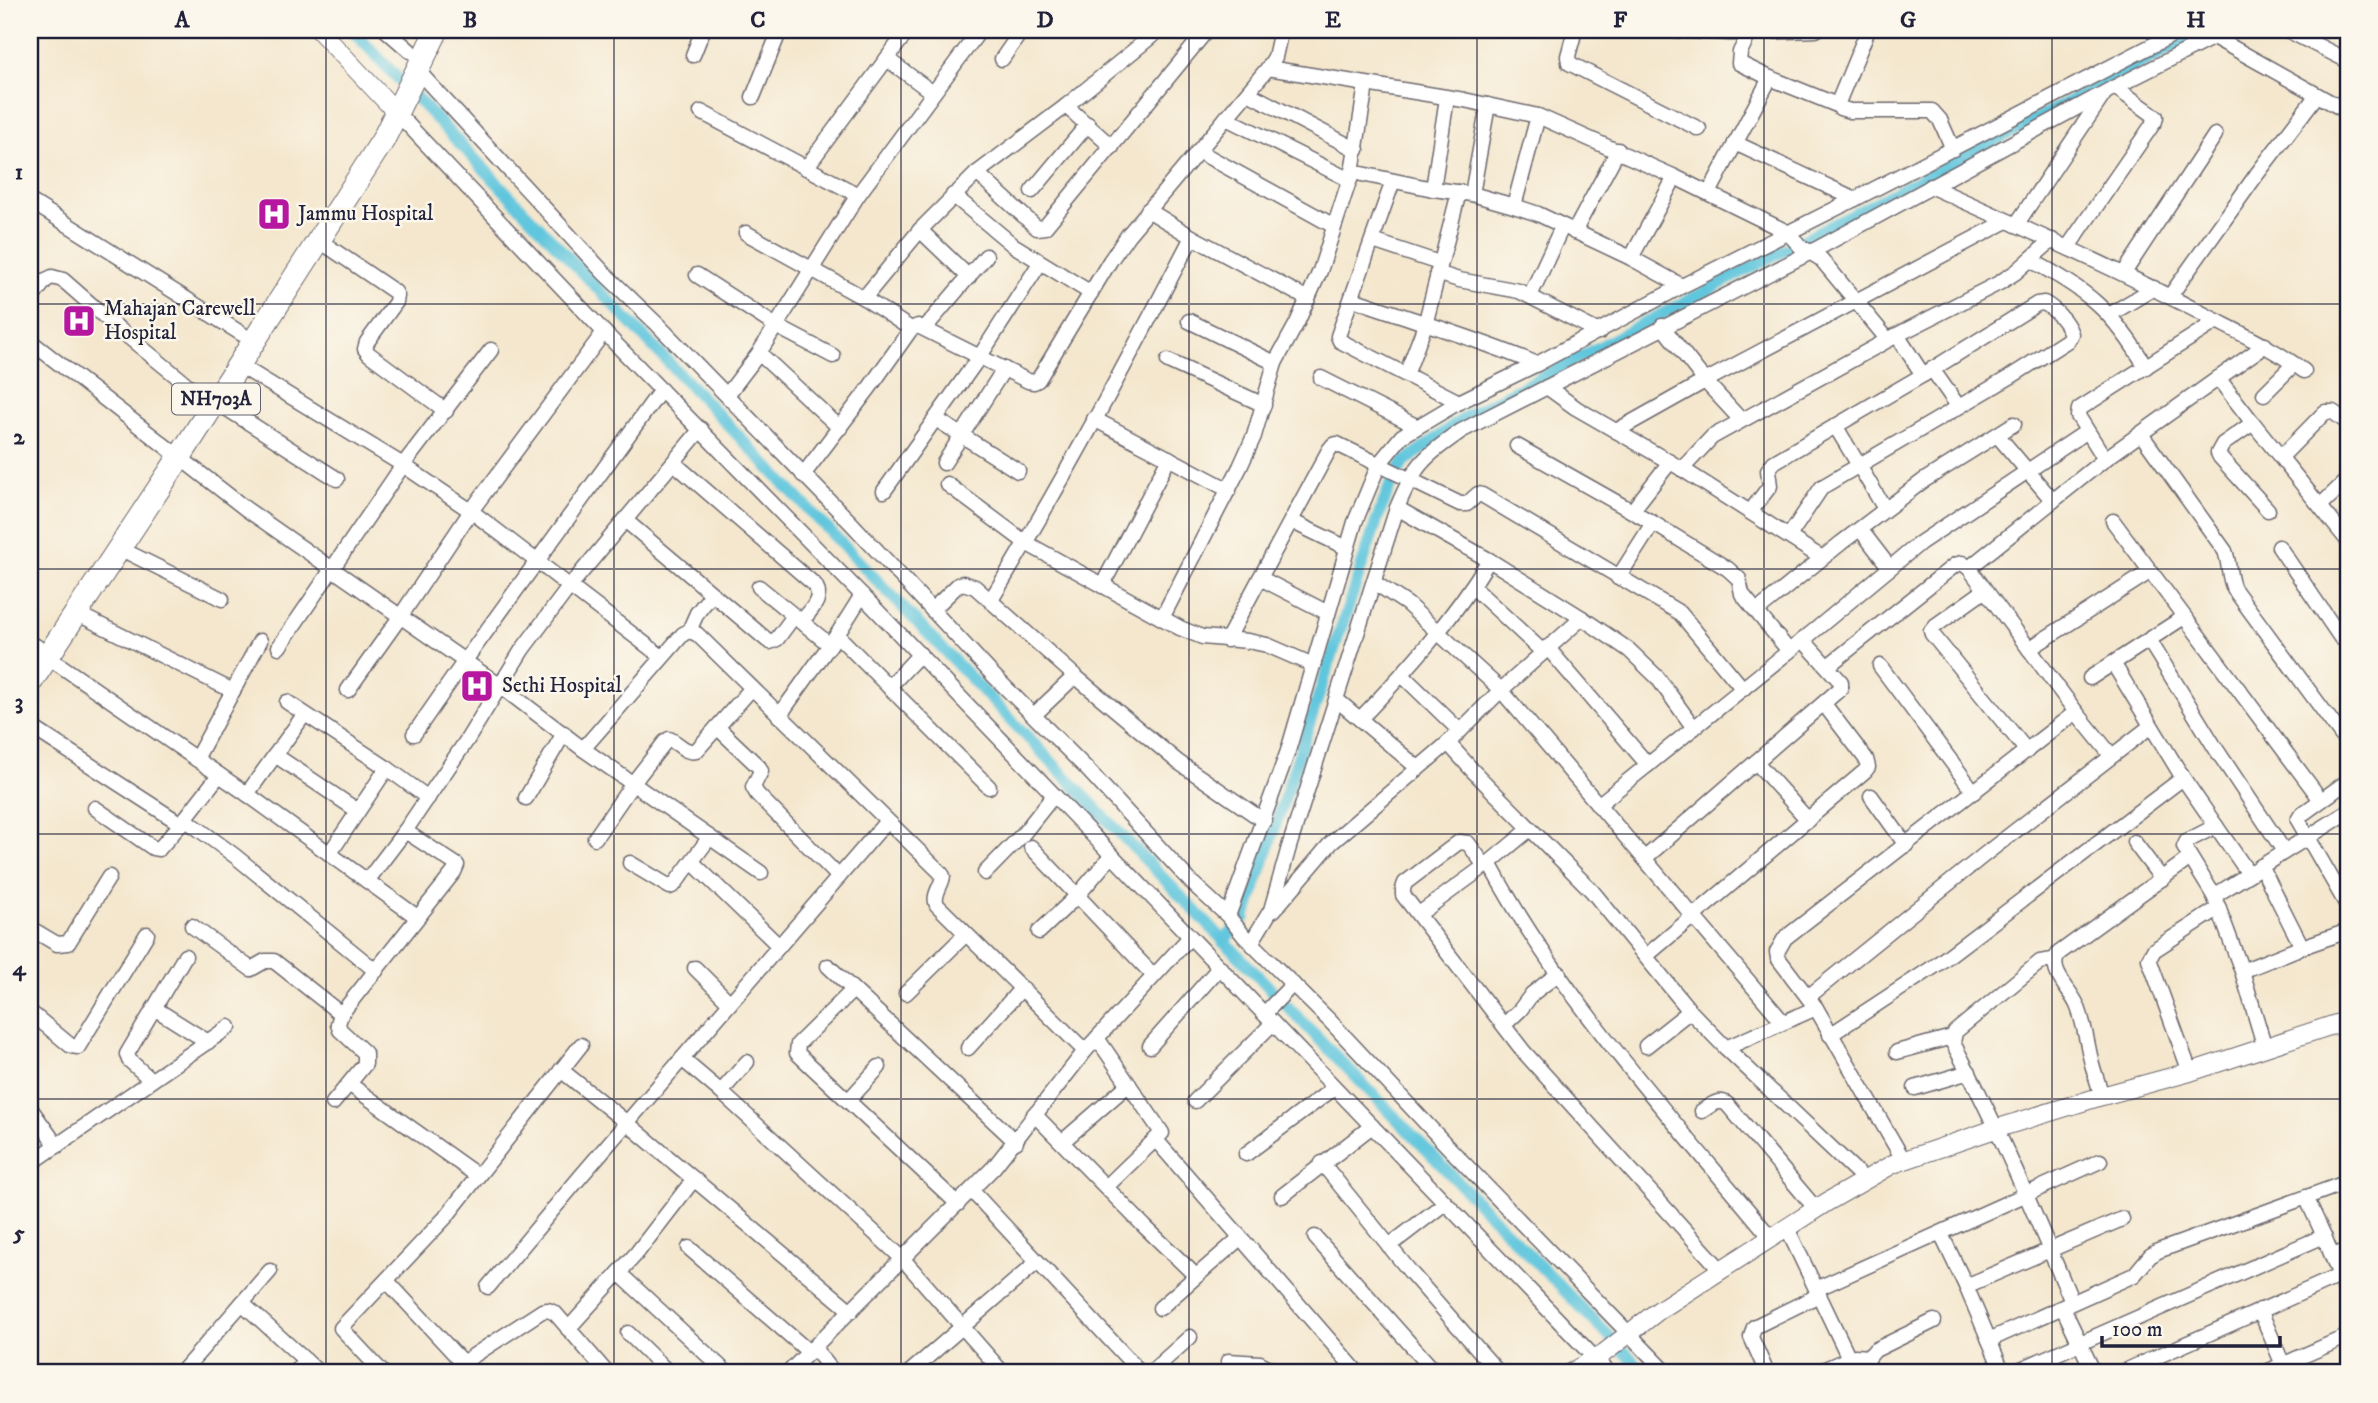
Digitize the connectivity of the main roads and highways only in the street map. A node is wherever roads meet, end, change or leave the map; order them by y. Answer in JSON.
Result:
{"nodes":[{"id":1,"x":420,"y":30,"type":"edge"},
{"id":2,"x":437,"y":30,"type":"edge"},
{"id":3,"x":403,"y":83,"type":"junction"},
{"id":4,"x":208,"y":399,"type":"junction"},
{"id":5,"x":173,"y":452,"type":"junction"},
{"id":6,"x":38,"y":653,"type":"edge"},
{"id":7,"x":30,"y":683,"type":"edge"}],
"edges":[{"from":1,"to":3,"type":"highway","number":"NH703A"},
{"from":2,"to":3,"type":"highway","number":"NH703A"},
{"from":3,"to":4,"type":"highway","number":"NH703A"},
{"from":3,"to":4,"type":"highway","number":"NH703A"},
{"from":4,"to":5,"type":"highway","number":"NH703A"},
{"from":5,"to":6,"type":"highway","number":"NH703A"},
{"from":5,"to":6,"type":"highway","number":"NH703A"},
{"from":6,"to":7,"type":"highway","number":"NH703A"}]}
